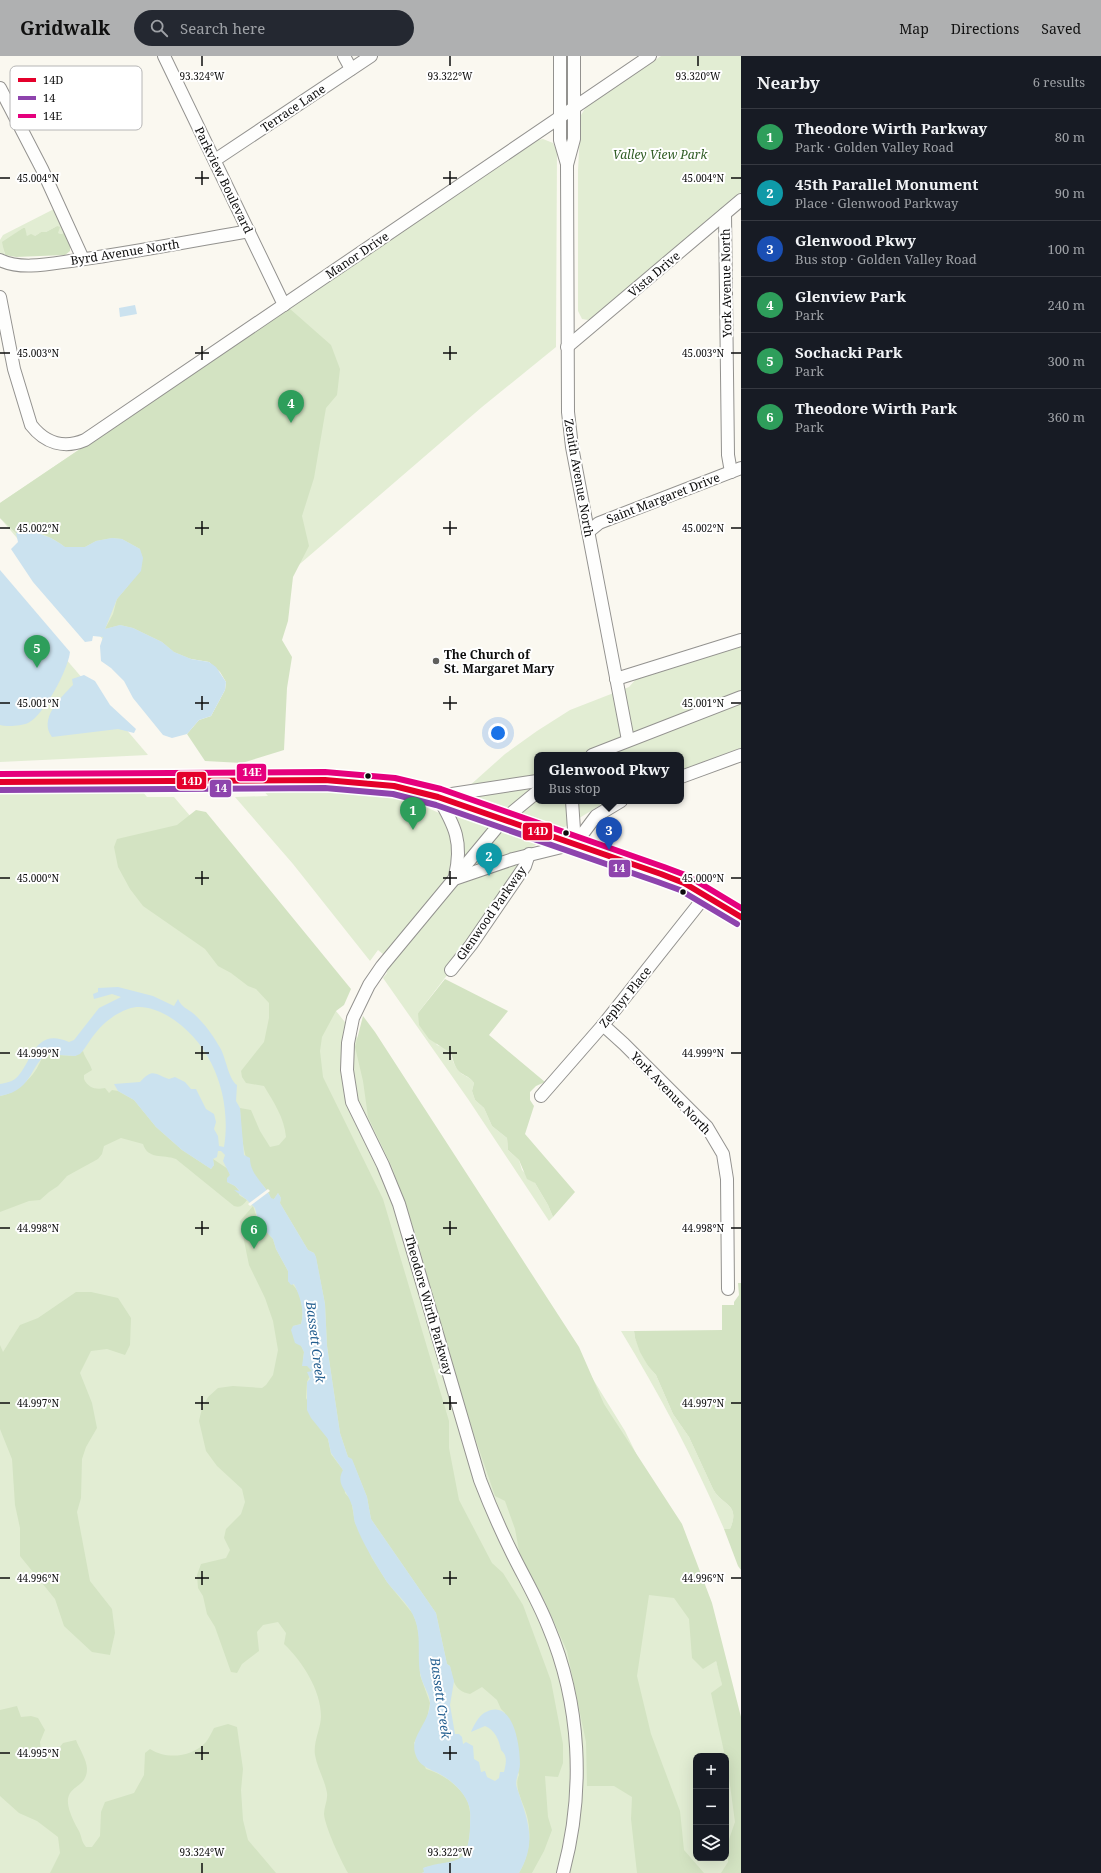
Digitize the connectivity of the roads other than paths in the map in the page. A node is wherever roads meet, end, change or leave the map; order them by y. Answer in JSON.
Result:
{"nodes":[{"id":1,"x":164,"y":56,"type":"edge"},
{"id":2,"x":344,"y":56,"type":"edge"},
{"id":3,"x":371,"y":56,"type":"edge"},
{"id":4,"x":560,"y":56,"type":"edge"},
{"id":5,"x":574,"y":56,"type":"edge"},
{"id":6,"x":650,"y":56,"type":"edge"},
{"id":7,"x":351,"y":69,"type":"junction"},
{"id":8,"x":0,"y":88,"type":"edge"},
{"id":9,"x":10,"y":107,"type":"edge"},
{"id":10,"x":574,"y":108,"type":"junction"},
{"id":11,"x":560,"y":117,"type":"junction"},
{"id":12,"x":22,"y":130,"type":"edge"},
{"id":13,"x":216,"y":160,"type":"junction"},
{"id":14,"x":567,"y":165,"type":"junction"},
{"id":15,"x":741,"y":200,"type":"edge"},
{"id":16,"x":725,"y":214,"type":"junction"},
{"id":17,"x":249,"y":231,"type":"junction"},
{"id":18,"x":84,"y":259,"type":"junction"},
{"id":19,"x":0,"y":260,"type":"edge"},
{"id":20,"x":0,"y":297,"type":"edge"},
{"id":21,"x":284,"y":305,"type":"junction"},
{"id":22,"x":567,"y":347,"type":"junction"},
{"id":23,"x":736,"y":470,"type":"edge"},
{"id":24,"x":588,"y":532,"type":"junction"},
{"id":25,"x":741,"y":640,"type":"edge"},
{"id":26,"x":616,"y":679,"type":"junction"},
{"id":27,"x":741,"y":697,"type":"edge"},
{"id":28,"x":628,"y":740,"type":"junction"},
{"id":29,"x":599,"y":752,"type":"edge"},
{"id":30,"x":741,"y":755,"type":"edge"},
{"id":31,"x":684,"y":776,"type":"edge"},
{"id":32,"x":534,"y":781,"type":"edge"},
{"id":33,"x":0,"y":782,"type":"edge"},
{"id":34,"x":534,"y":794,"type":"edge"},
{"id":35,"x":438,"y":796,"type":"junction"},
{"id":36,"x":572,"y":804,"type":"edge"},
{"id":37,"x":616,"y":804,"type":"edge"},
{"id":38,"x":503,"y":820,"type":"junction"},
{"id":39,"x":575,"y":844,"type":"junction"},
{"id":40,"x":529,"y":854,"type":"junction"},
{"id":41,"x":454,"y":879,"type":"junction"},
{"id":42,"x":706,"y":895,"type":"junction"},
{"id":43,"x":741,"y":917,"type":"edge"},
{"id":44,"x":451,"y":970,"type":"dead end"},
{"id":45,"x":603,"y":1025,"type":"junction"},
{"id":46,"x":541,"y":1096,"type":"dead end"},
{"id":47,"x":728,"y":1289,"type":"dead end"},
{"id":48,"x":563,"y":1873,"type":"edge"}],
"edges":[{"from":1,"to":13,"type":"street","name":"Parkview Boulevard"},
{"from":2,"to":7,"type":"street"},
{"from":3,"to":7,"type":"street","name":"Terrace Lane"},
{"from":4,"to":11,"type":"street","name":"Zenith Avenue North"},
{"from":5,"to":10,"type":"street","name":"Zenith Avenue North"},
{"from":6,"to":10,"type":"street","name":"Manor Drive"},
{"from":7,"to":13,"type":"street","name":"Terrace Lane"},
{"from":8,"to":9,"type":"street"},
{"from":10,"to":11,"type":"street","name":"Manor Drive"},
{"from":10,"to":14,"type":"street","name":"Zenith Avenue North"},
{"from":11,"to":14,"type":"street","name":"Zenith Avenue North"},
{"from":11,"to":21,"type":"street","name":"Manor Drive"},
{"from":12,"to":18,"type":"street"},
{"from":13,"to":17,"type":"street","name":"Parkview Boulevard"},
{"from":14,"to":22,"type":"street","name":"Zenith Avenue North"},
{"from":15,"to":16,"type":"street","name":"Vista Drive"},
{"from":16,"to":22,"type":"street","name":"Vista Drive"},
{"from":16,"to":23,"type":"street","name":"York Avenue North"},
{"from":17,"to":18,"type":"street","name":"Byrd Avenue North"},
{"from":17,"to":21,"type":"street","name":"Parkview Boulevard"},
{"from":18,"to":19,"type":"street","name":"Byrd Avenue North"},
{"from":20,"to":21,"type":"street","name":"Manor Drive"},
{"from":22,"to":24,"type":"street","name":"Zenith Avenue North"},
{"from":23,"to":24,"type":"street","name":"Saint Margaret Drive"},
{"from":24,"to":26,"type":"street","name":"Zenith Avenue North"},
{"from":25,"to":26,"type":"street"},
{"from":26,"to":28,"type":"street","name":"Zenith Avenue North"},
{"from":27,"to":28,"type":"street"},
{"from":28,"to":29,"type":"street"},
{"from":30,"to":31,"type":"street"},
{"from":32,"to":35,"type":"street"},
{"from":33,"to":35,"type":"street"},
{"from":34,"to":38,"type":"street","name":"Theodore Wirth Parkway"},
{"from":35,"to":38,"type":"street"},
{"from":35,"to":41,"type":"street"},
{"from":36,"to":39,"type":"street"},
{"from":37,"to":39,"type":"street"},
{"from":38,"to":39,"type":"street"},
{"from":38,"to":41,"type":"street","name":"Theodore Wirth Parkway"},
{"from":39,"to":40,"type":"street"},
{"from":39,"to":42,"type":"street"},
{"from":40,"to":41,"type":"street"},
{"from":40,"to":44,"type":"street","name":"Glenwood Parkway"},
{"from":41,"to":48,"type":"street","name":"Theodore Wirth Parkway"},
{"from":42,"to":43,"type":"street"},
{"from":42,"to":45,"type":"street","name":"Zephyr Place"},
{"from":45,"to":46,"type":"street","name":"Zephyr Place"},
{"from":45,"to":47,"type":"street","name":"York Avenue North"}]}
